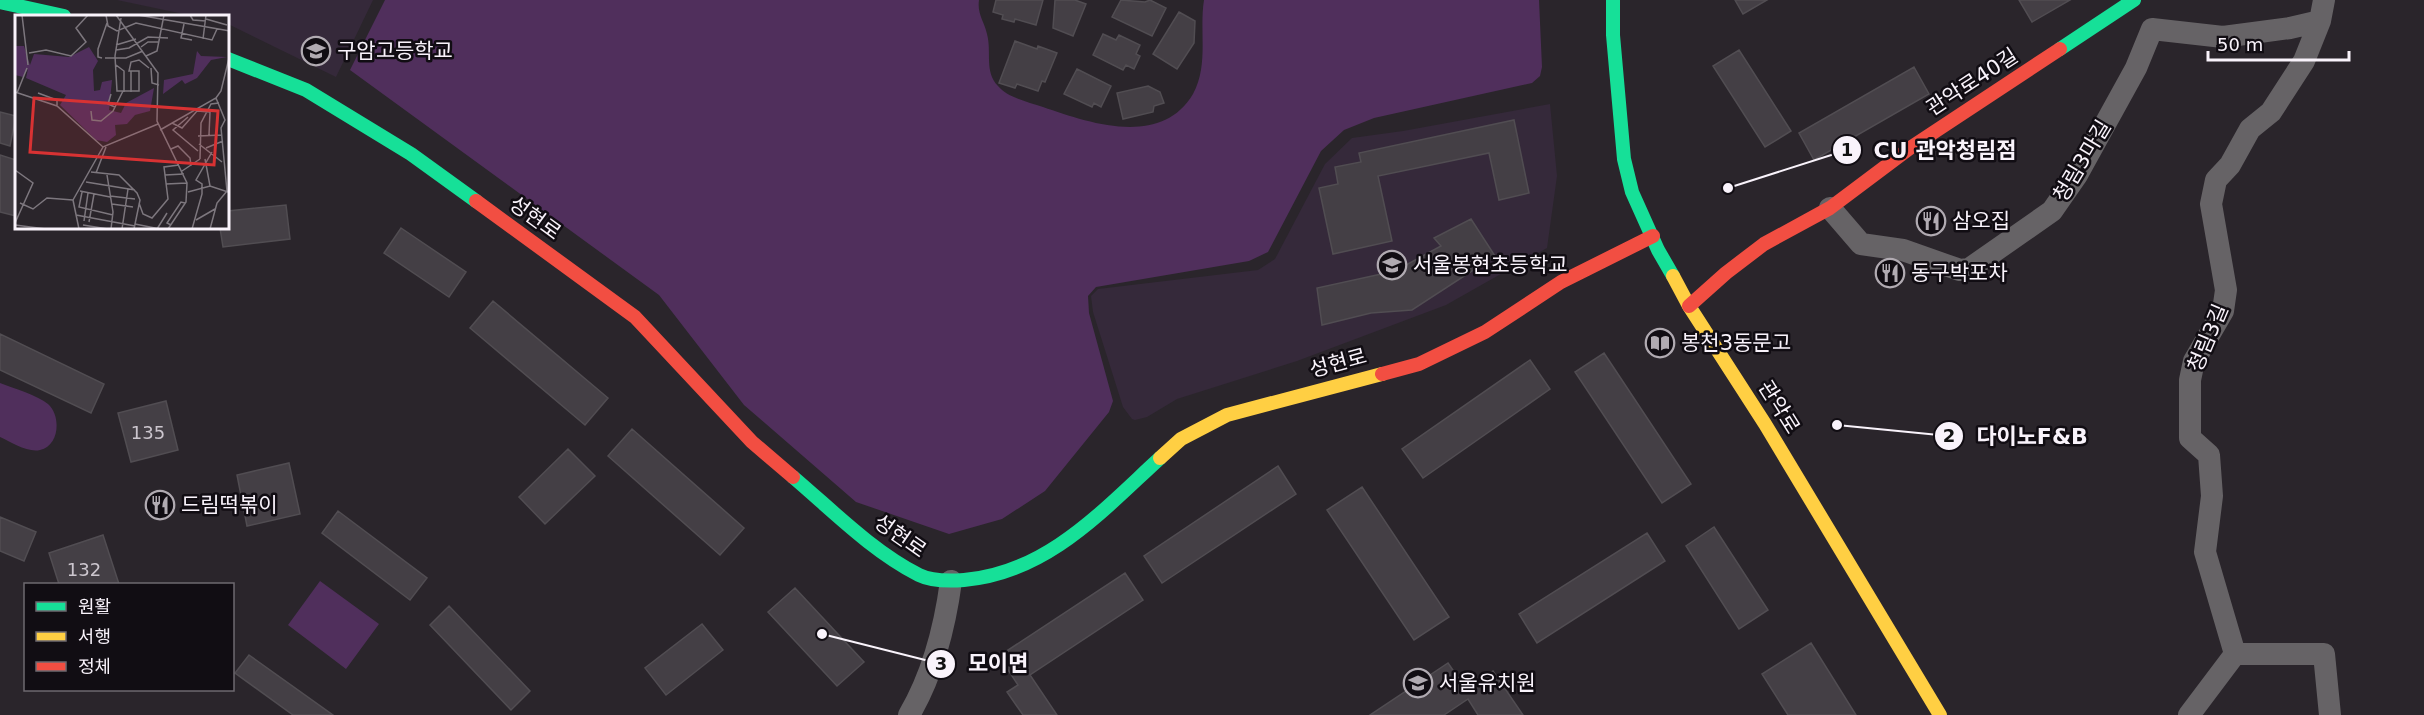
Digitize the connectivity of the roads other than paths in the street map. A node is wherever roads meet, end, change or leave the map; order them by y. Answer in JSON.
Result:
{"nodes":[{"id":1,"x":1613,"y":0,"type":"edge"},
{"id":2,"x":2134,"y":0,"type":"edge"},
{"id":3,"x":0,"y":2,"type":"edge"},
{"id":4,"x":2322,"y":11,"type":"edge"},
{"id":5,"x":59,"y":15,"type":"edge"},
{"id":6,"x":230,"y":60,"type":"edge"},
{"id":7,"x":1830,"y":208,"type":"junction"},
{"id":8,"x":1653,"y":236,"type":"junction"},
{"id":9,"x":1689,"y":306,"type":"junction"},
{"id":10,"x":951,"y":581,"type":"junction"},
{"id":11,"x":2235,"y":654,"type":"junction"},
{"id":12,"x":909,"y":715,"type":"edge"},
{"id":13,"x":1940,"y":715,"type":"edge"},
{"id":14,"x":2189,"y":715,"type":"edge"},
{"id":15,"x":2330,"y":715,"type":"edge"}],
"edges":[{"from":1,"to":8,"type":"street","name":"관악로"},
{"from":2,"to":7,"type":"street","name":"관악로40길"},
{"from":3,"to":5,"type":"street"},
{"from":4,"to":7,"type":"street","name":"청림3마길"},
{"from":4,"to":11,"type":"street","name":"청림3길"},
{"from":6,"to":10,"type":"street","name":"성현로"},
{"from":7,"to":9,"type":"street","name":"관악로40길"},
{"from":8,"to":9,"type":"street","name":"관악로"},
{"from":8,"to":10,"type":"street","name":"성현로"},
{"from":9,"to":13,"type":"street","name":"관악로"},
{"from":10,"to":12,"type":"street"},
{"from":11,"to":14,"type":"street"},
{"from":11,"to":15,"type":"street"}]}
